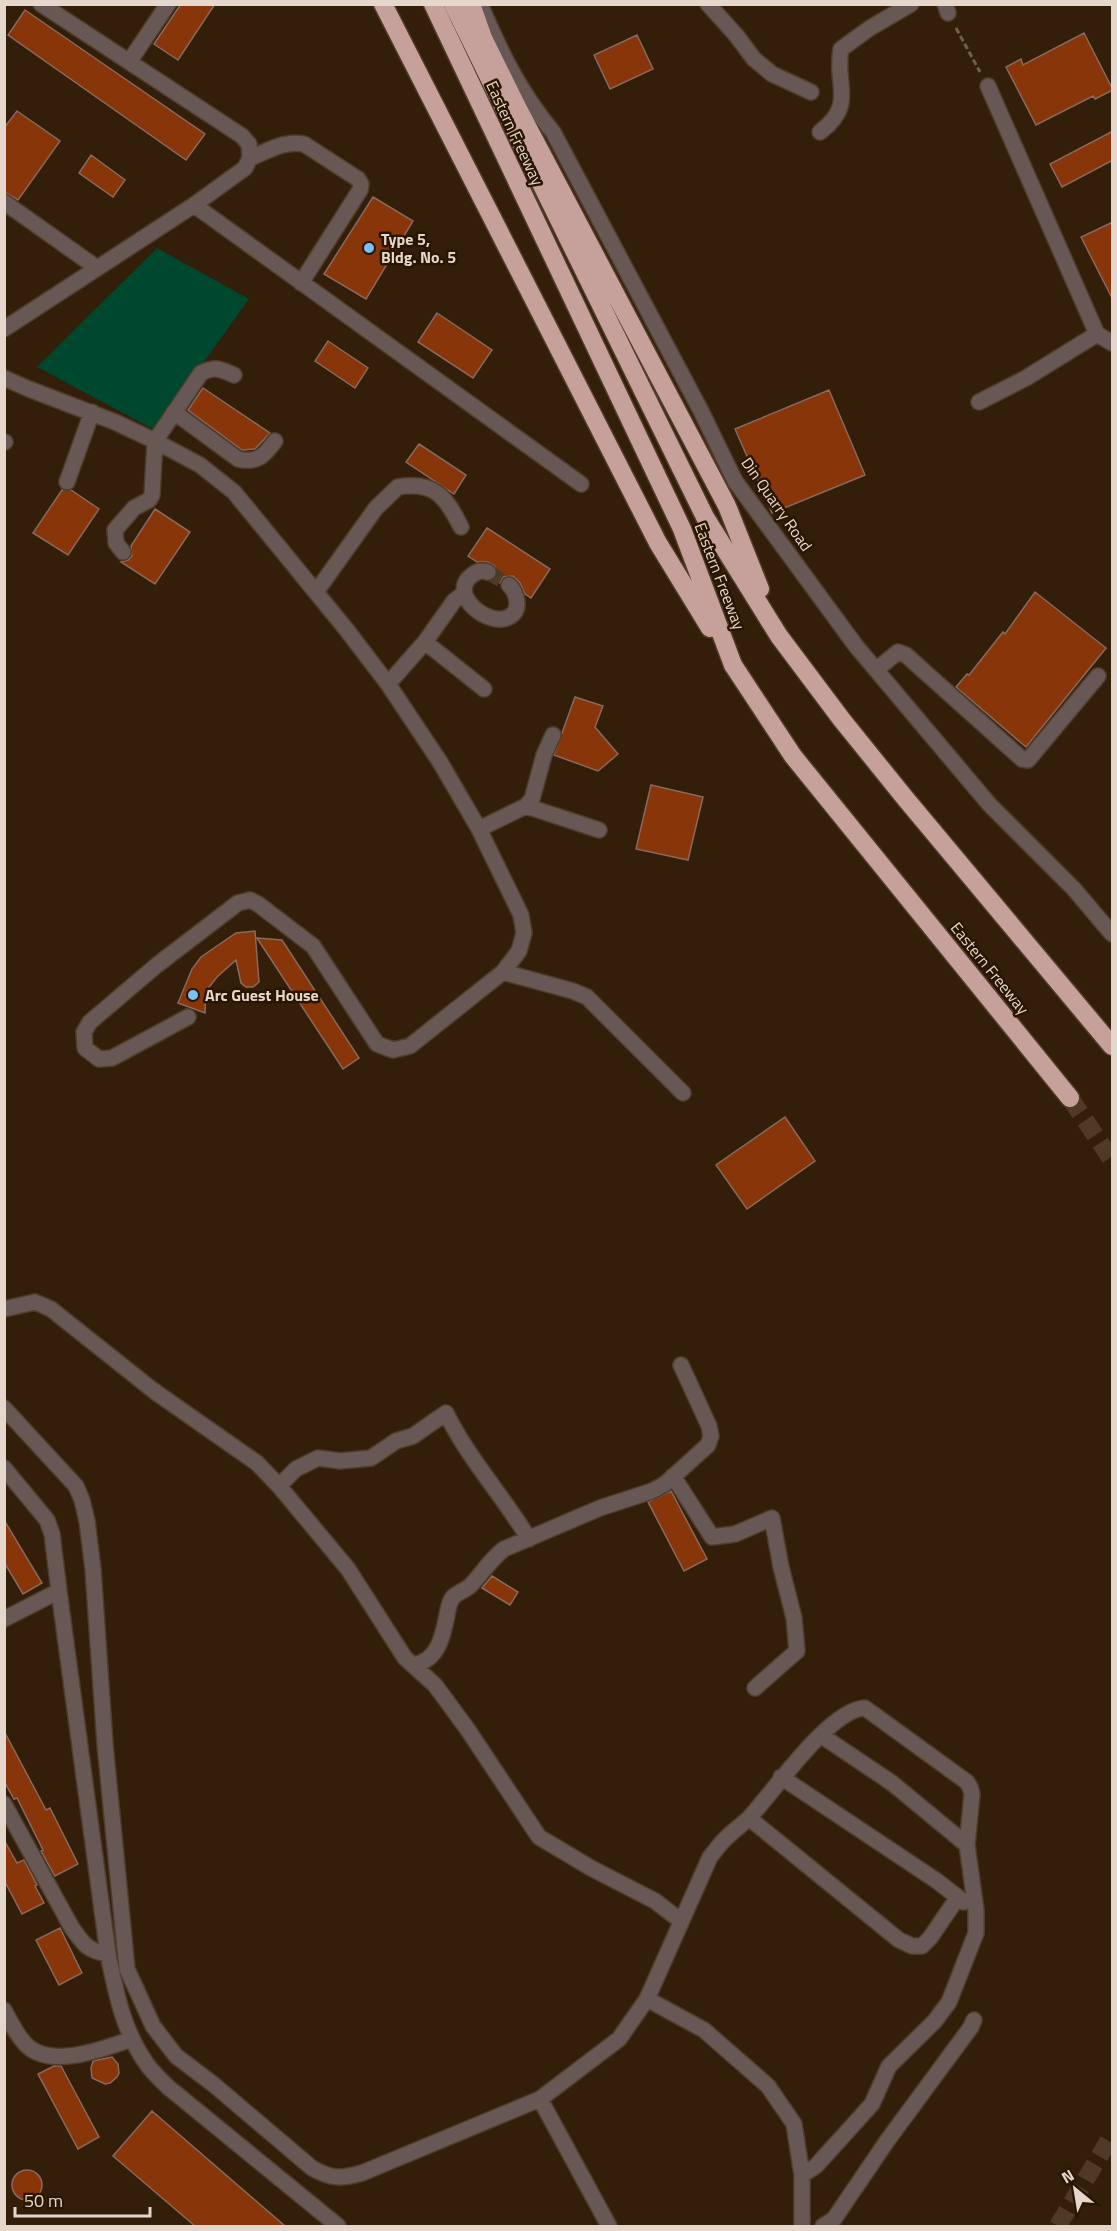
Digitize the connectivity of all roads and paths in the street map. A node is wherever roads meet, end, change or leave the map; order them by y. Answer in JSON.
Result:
{"nodes":[{"id":1,"x":168,"y":4,"type":"edge"},
{"id":2,"x":383,"y":4,"type":"edge"},
{"id":3,"x":433,"y":4,"type":"edge"},
{"id":4,"x":453,"y":4,"type":"edge"},
{"id":5,"x":471,"y":4,"type":"edge"},
{"id":6,"x":480,"y":4,"type":"edge"},
{"id":7,"x":708,"y":4,"type":"edge"},
{"id":8,"x":911,"y":4,"type":"edge"},
{"id":9,"x":47,"y":6,"type":"edge"},
{"id":10,"x":947,"y":9,"type":"edge"},
{"id":11,"x":129,"y":62,"type":"junction"},
{"id":12,"x":988,"y":86,"type":"joint"},
{"id":13,"x":811,"y":92,"type":"dead end"},
{"id":14,"x":820,"y":132,"type":"dead end"},
{"id":15,"x":250,"y":158,"type":"junction"},
{"id":16,"x":4,"y":202,"type":"edge"},
{"id":17,"x":194,"y":205,"type":"junction"},
{"id":18,"x":97,"y":268,"type":"junction"},
{"id":19,"x":301,"y":283,"type":"junction"},
{"id":20,"x":4,"y":329,"type":"edge"},
{"id":21,"x":1097,"y":334,"type":"junction"},
{"id":22,"x":1113,"y":343,"type":"edge"},
{"id":23,"x":234,"y":375,"type":"dead end"},
{"id":24,"x":4,"y":378,"type":"edge"},
{"id":25,"x":979,"y":402,"type":"dead end"},
{"id":26,"x":92,"y":412,"type":"junction"},
{"id":27,"x":174,"y":412,"type":"junction"},
{"id":28,"x":155,"y":441,"type":"junction"},
{"id":29,"x":275,"y":441,"type":"dead end"},
{"id":30,"x":67,"y":482,"type":"dead end"},
{"id":31,"x":581,"y":484,"type":"dead end"},
{"id":32,"x":461,"y":526,"type":"dead end"},
{"id":33,"x":123,"y":552,"type":"dead end"},
{"id":34,"x":488,"y":572,"type":"dead end"},
{"id":35,"x":509,"y":585,"type":"dead end"},
{"id":36,"x":316,"y":592,"type":"junction"},
{"id":37,"x":463,"y":594,"type":"junction"},
{"id":38,"x":778,"y":636,"type":"junction"},
{"id":39,"x":425,"y":642,"type":"junction"},
{"id":40,"x":733,"y":665,"type":"junction"},
{"id":41,"x":876,"y":670,"type":"junction"},
{"id":42,"x":1098,"y":676,"type":"dead end"},
{"id":43,"x":388,"y":684,"type":"junction"},
{"id":44,"x":484,"y":689,"type":"dead end"},
{"id":45,"x":553,"y":735,"type":"dead end"},
{"id":46,"x":526,"y":806,"type":"junction"},
{"id":47,"x":479,"y":829,"type":"junction"},
{"id":48,"x":599,"y":830,"type":"dead end"},
{"id":49,"x":1113,"y":934,"type":"edge"},
{"id":50,"x":503,"y":972,"type":"junction"},
{"id":51,"x":188,"y":1017,"type":"dead end"},
{"id":52,"x":1113,"y":1046,"type":"edge"},
{"id":53,"x":683,"y":1093,"type":"dead end"},
{"id":54,"x":1070,"y":1098,"type":"tunnel mouth"},
{"id":55,"x":4,"y":1309,"type":"edge"},
{"id":56,"x":681,"y":1365,"type":"dead end"},
{"id":57,"x":4,"y":1408,"type":"edge"},
{"id":58,"x":4,"y":1468,"type":"edge"},
{"id":59,"x":673,"y":1476,"type":"junction"},
{"id":60,"x":279,"y":1486,"type":"junction"},
{"id":61,"x":529,"y":1539,"type":"junction"},
{"id":62,"x":59,"y":1591,"type":"junction"},
{"id":63,"x":5,"y":1618,"type":"edge"},
{"id":64,"x":413,"y":1665,"type":"junction"},
{"id":65,"x":755,"y":1688,"type":"dead end"},
{"id":66,"x":822,"y":1736,"type":"junction"},
{"id":67,"x":781,"y":1777,"type":"junction"},
{"id":68,"x":4,"y":1804,"type":"edge"},
{"id":69,"x":749,"y":1818,"type":"junction"},
{"id":70,"x":968,"y":1845,"type":"junction"},
{"id":71,"x":958,"y":1897,"type":"junction"},
{"id":72,"x":976,"y":1910,"type":"junction"},
{"id":73,"x":681,"y":1921,"type":"junction"},
{"id":74,"x":108,"y":1954,"type":"junction"},
{"id":75,"x":647,"y":1999,"type":"junction"},
{"id":76,"x":4,"y":2010,"type":"edge"},
{"id":77,"x":974,"y":2020,"type":"dead end"},
{"id":78,"x":132,"y":2039,"type":"junction"},
{"id":79,"x":540,"y":2099,"type":"junction"},
{"id":80,"x":802,"y":2175,"type":"junction"},
{"id":81,"x":338,"y":2226,"type":"edge"},
{"id":82,"x":609,"y":2226,"type":"edge"},
{"id":83,"x":802,"y":2226,"type":"edge"},
{"id":84,"x":823,"y":2226,"type":"edge"}],
"edges":[{"from":1,"to":11,"type":"street"},
{"from":2,"to":40,"type":"highway"},
{"from":3,"to":40,"type":"highway","name":"Eastern Freeway"},
{"from":4,"to":38,"type":"highway","name":"Eastern Freeway"},
{"from":5,"to":38,"type":"highway"},
{"from":6,"to":41,"type":"street","name":"Din Quarry Road"},
{"from":7,"to":13,"type":"street"},
{"from":8,"to":14,"type":"street"},
{"from":9,"to":11,"type":"street"},
{"from":10,"to":12,"type":"path"},
{"from":11,"to":15,"type":"street"},
{"from":12,"to":21,"type":"street"},
{"from":15,"to":17,"type":"street"},
{"from":15,"to":19,"type":"street"},
{"from":16,"to":18,"type":"street"},
{"from":17,"to":18,"type":"street"},
{"from":17,"to":19,"type":"street"},
{"from":18,"to":20,"type":"street"},
{"from":19,"to":31,"type":"street"},
{"from":21,"to":22,"type":"street"},
{"from":21,"to":25,"type":"street"},
{"from":23,"to":27,"type":"street"},
{"from":24,"to":26,"type":"street"},
{"from":26,"to":28,"type":"street"},
{"from":26,"to":30,"type":"street"},
{"from":27,"to":28,"type":"street"},
{"from":27,"to":29,"type":"street"},
{"from":28,"to":33,"type":"street"},
{"from":28,"to":36,"type":"street"},
{"from":32,"to":36,"type":"street"},
{"from":34,"to":37,"type":"street"},
{"from":35,"to":37,"type":"street"},
{"from":36,"to":43,"type":"street"},
{"from":37,"to":39,"type":"street"},
{"from":38,"to":52,"type":"highway","name":"Eastern Freeway"},
{"from":39,"to":43,"type":"street"},
{"from":39,"to":44,"type":"street"},
{"from":40,"to":54,"type":"highway","name":"Eastern Freeway"},
{"from":41,"to":42,"type":"street"},
{"from":41,"to":49,"type":"street","name":"Din Quarry Road"},
{"from":43,"to":47,"type":"street"},
{"from":45,"to":46,"type":"street"},
{"from":46,"to":47,"type":"street"},
{"from":46,"to":48,"type":"street"},
{"from":47,"to":50,"type":"street"},
{"from":50,"to":51,"type":"street"},
{"from":50,"to":53,"type":"street"},
{"from":55,"to":60,"type":"street"},
{"from":56,"to":59,"type":"street"},
{"from":57,"to":79,"type":"street"},
{"from":58,"to":62,"type":"street"},
{"from":59,"to":61,"type":"street"},
{"from":59,"to":65,"type":"street"},
{"from":60,"to":61,"type":"street"},
{"from":60,"to":64,"type":"street"},
{"from":61,"to":64,"type":"street"},
{"from":62,"to":63,"type":"street"},
{"from":62,"to":74,"type":"street"},
{"from":64,"to":73,"type":"street"},
{"from":66,"to":67,"type":"street"},
{"from":66,"to":70,"type":"street"},
{"from":66,"to":70,"type":"street"},
{"from":67,"to":69,"type":"street"},
{"from":67,"to":71,"type":"street"},
{"from":68,"to":74,"type":"street"},
{"from":69,"to":71,"type":"street"},
{"from":69,"to":73,"type":"street"},
{"from":70,"to":72,"type":"street"},
{"from":71,"to":72,"type":"street"},
{"from":72,"to":80,"type":"street"},
{"from":73,"to":75,"type":"street"},
{"from":74,"to":78,"type":"street"},
{"from":75,"to":79,"type":"street"},
{"from":75,"to":80,"type":"street"},
{"from":76,"to":78,"type":"street"},
{"from":77,"to":84,"type":"street"},
{"from":78,"to":81,"type":"street"},
{"from":79,"to":82,"type":"street"},
{"from":80,"to":83,"type":"street"}]}
